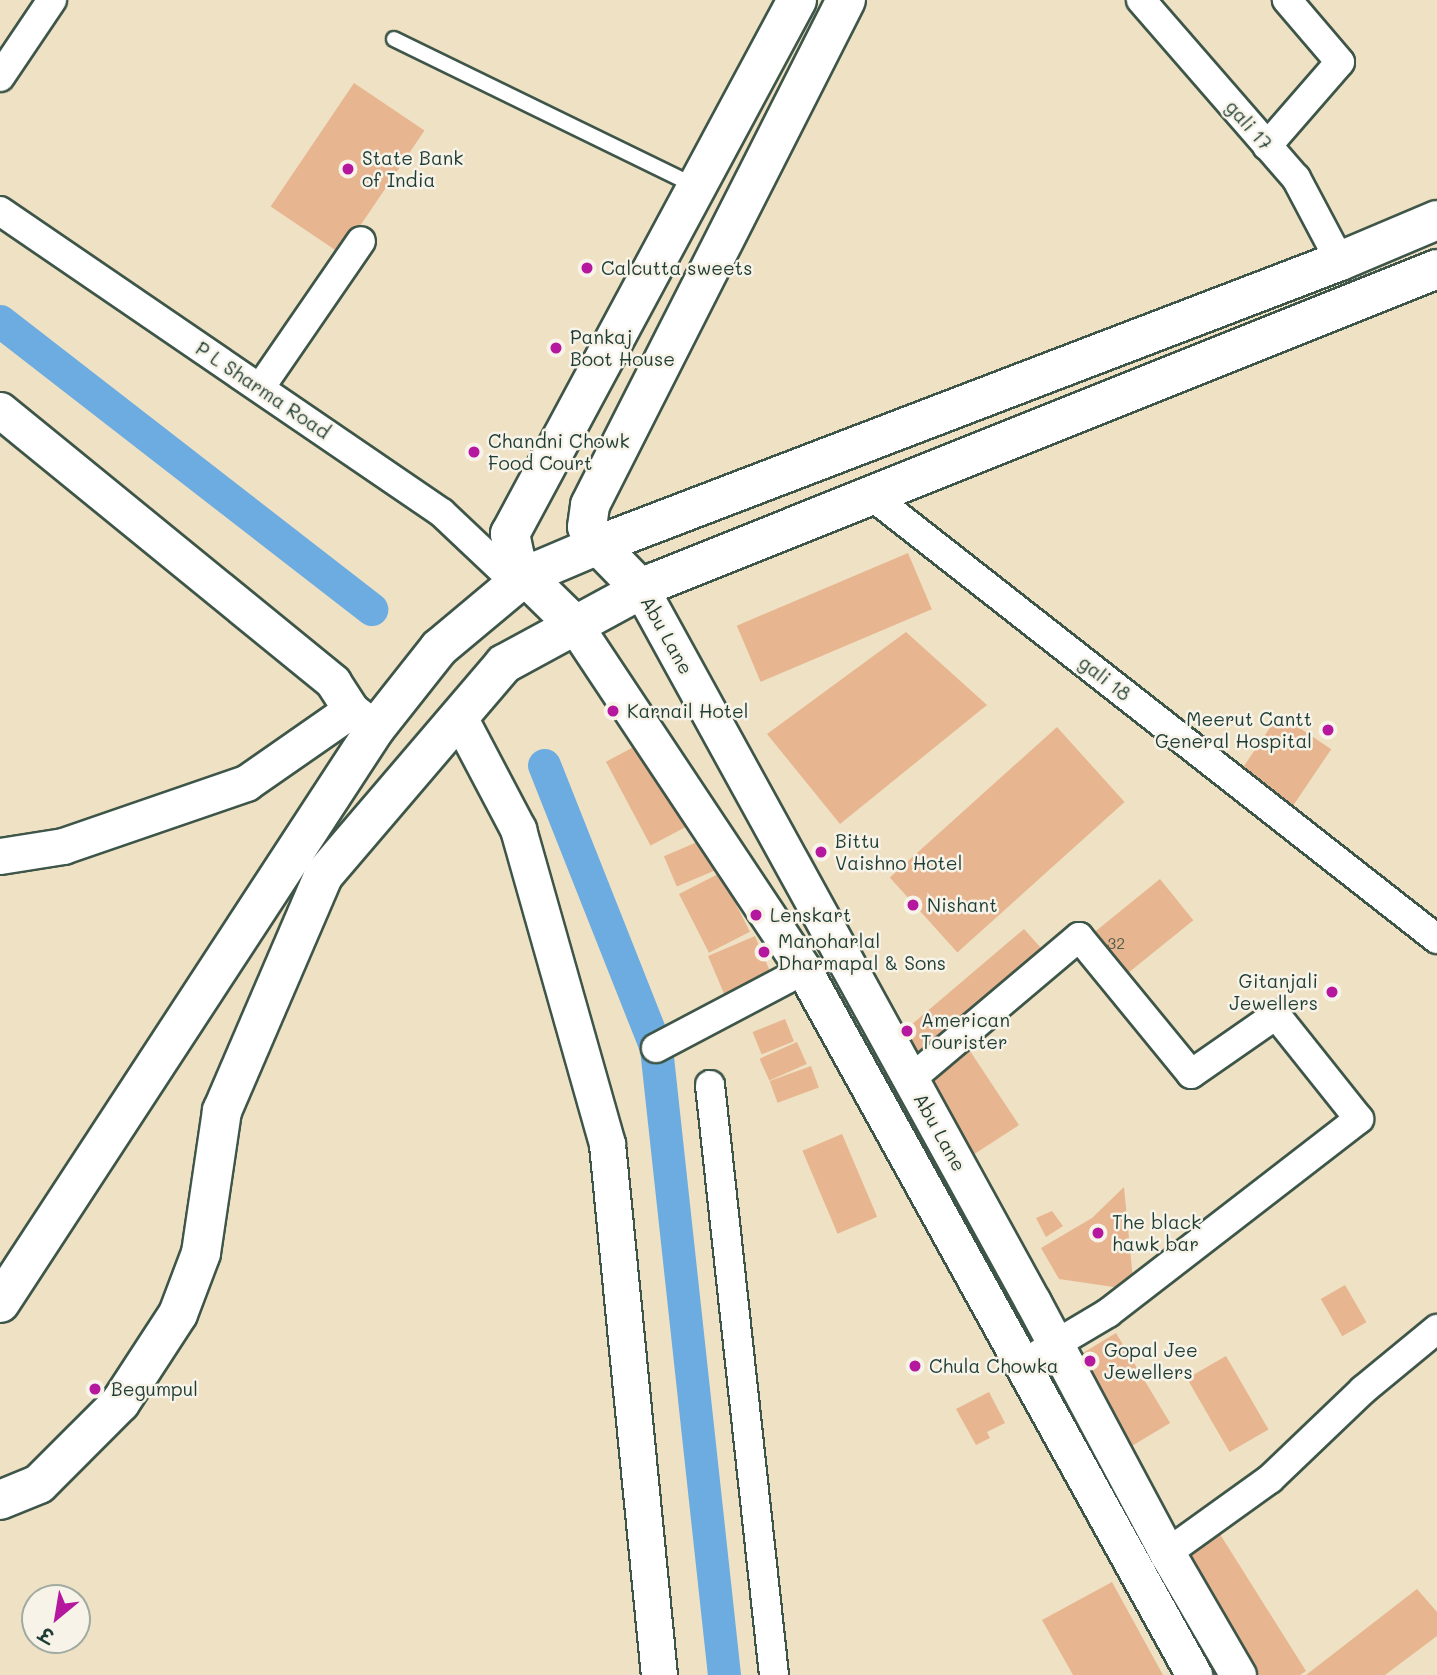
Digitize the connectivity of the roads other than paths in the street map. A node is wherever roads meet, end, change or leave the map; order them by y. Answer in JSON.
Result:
{"nodes":[{"id":1,"x":52,"y":0,"type":"edge"},
{"id":2,"x":797,"y":0,"type":"edge"},
{"id":3,"x":846,"y":0,"type":"edge"},
{"id":4,"x":1141,"y":0,"type":"edge"},
{"id":5,"x":1287,"y":0,"type":"edge"},
{"id":6,"x":394,"y":39,"type":"dead end"},
{"id":7,"x":0,"y":77,"type":"edge"},
{"id":8,"x":1267,"y":146,"type":"junction"},
{"id":9,"x":698,"y":187,"type":"junction"},
{"id":10,"x":0,"y":211,"type":"edge"},
{"id":11,"x":1437,"y":220,"type":"edge"},
{"id":12,"x":361,"y":241,"type":"dead end"},
{"id":13,"x":1340,"y":261,"type":"junction"},
{"id":14,"x":1437,"y":269,"type":"edge"},
{"id":15,"x":260,"y":388,"type":"junction"},
{"id":16,"x":0,"y":410,"type":"edge"},
{"id":17,"x":872,"y":496,"type":"junction"},
{"id":18,"x":598,"y":545,"type":"junction"},
{"id":19,"x":521,"y":580,"type":"junction"},
{"id":20,"x":642,"y":589,"type":"junction"},
{"id":21,"x":574,"y":624,"type":"junction"},
{"id":22,"x":459,"y":718,"type":"junction"},
{"id":23,"x":363,"y":720,"type":"junction"},
{"id":24,"x":4,"y":848,"type":"edge"},
{"id":25,"x":1437,"y":939,"type":"edge"},
{"id":26,"x":804,"y":970,"type":"junction"},
{"id":27,"x":656,"y":1048,"type":"dead end"},
{"id":28,"x":911,"y":1079,"type":"junction"},
{"id":29,"x":710,"y":1086,"type":"dead end"},
{"id":30,"x":0,"y":1303,"type":"edge"},
{"id":31,"x":1437,"y":1329,"type":"edge"},
{"id":32,"x":1057,"y":1346,"type":"junction"},
{"id":33,"x":1022,"y":1364,"type":"junction"},
{"id":34,"x":0,"y":1500,"type":"edge"},
{"id":35,"x":1167,"y":1553,"type":"junction"},
{"id":36,"x":659,"y":1675,"type":"edge"},
{"id":37,"x":774,"y":1675,"type":"edge"},
{"id":38,"x":1194,"y":1675,"type":"edge"},
{"id":39,"x":1238,"y":1675,"type":"edge"}],
"edges":[{"from":1,"to":7,"type":"street"},
{"from":2,"to":9,"type":"main road"},
{"from":3,"to":18,"type":"main road"},
{"from":4,"to":8,"type":"street","name":"gali 17"},
{"from":5,"to":8,"type":"street"},
{"from":6,"to":9,"type":"lane"},
{"from":8,"to":13,"type":"street","name":"gali 17"},
{"from":9,"to":19,"type":"main road"},
{"from":10,"to":15,"type":"street","name":"P L Sharma Road"},
{"from":11,"to":13,"type":"main road"},
{"from":12,"to":15,"type":"street"},
{"from":13,"to":18,"type":"main road"},
{"from":14,"to":17,"type":"main road"},
{"from":15,"to":19,"type":"street","name":"P L Sharma Road"},
{"from":16,"to":23,"type":"street"},
{"from":17,"to":20,"type":"main road"},
{"from":17,"to":25,"type":"street","name":"gali 18"},
{"from":18,"to":19,"type":"main road"},
{"from":18,"to":20,"type":"main road"},
{"from":19,"to":21,"type":"main road"},
{"from":19,"to":23,"type":"main road"},
{"from":20,"to":21,"type":"main road"},
{"from":20,"to":28,"type":"street","name":"Abu Lane"},
{"from":21,"to":22,"type":"main road"},
{"from":21,"to":26,"type":"street"},
{"from":22,"to":34,"type":"main road"},
{"from":22,"to":36,"type":"street"},
{"from":23,"to":24,"type":"street"},
{"from":23,"to":30,"type":"main road"},
{"from":26,"to":27,"type":"street"},
{"from":26,"to":33,"type":"street"},
{"from":28,"to":32,"type":"street","name":"Abu Lane"},
{"from":28,"to":32,"type":"street"},
{"from":29,"to":37,"type":"street"},
{"from":31,"to":35,"type":"street"},
{"from":32,"to":33,"type":"street"},
{"from":32,"to":35,"type":"street","name":"Abu Lane"},
{"from":33,"to":38,"type":"street"},
{"from":35,"to":39,"type":"street","name":"Abu Lane"}]}
